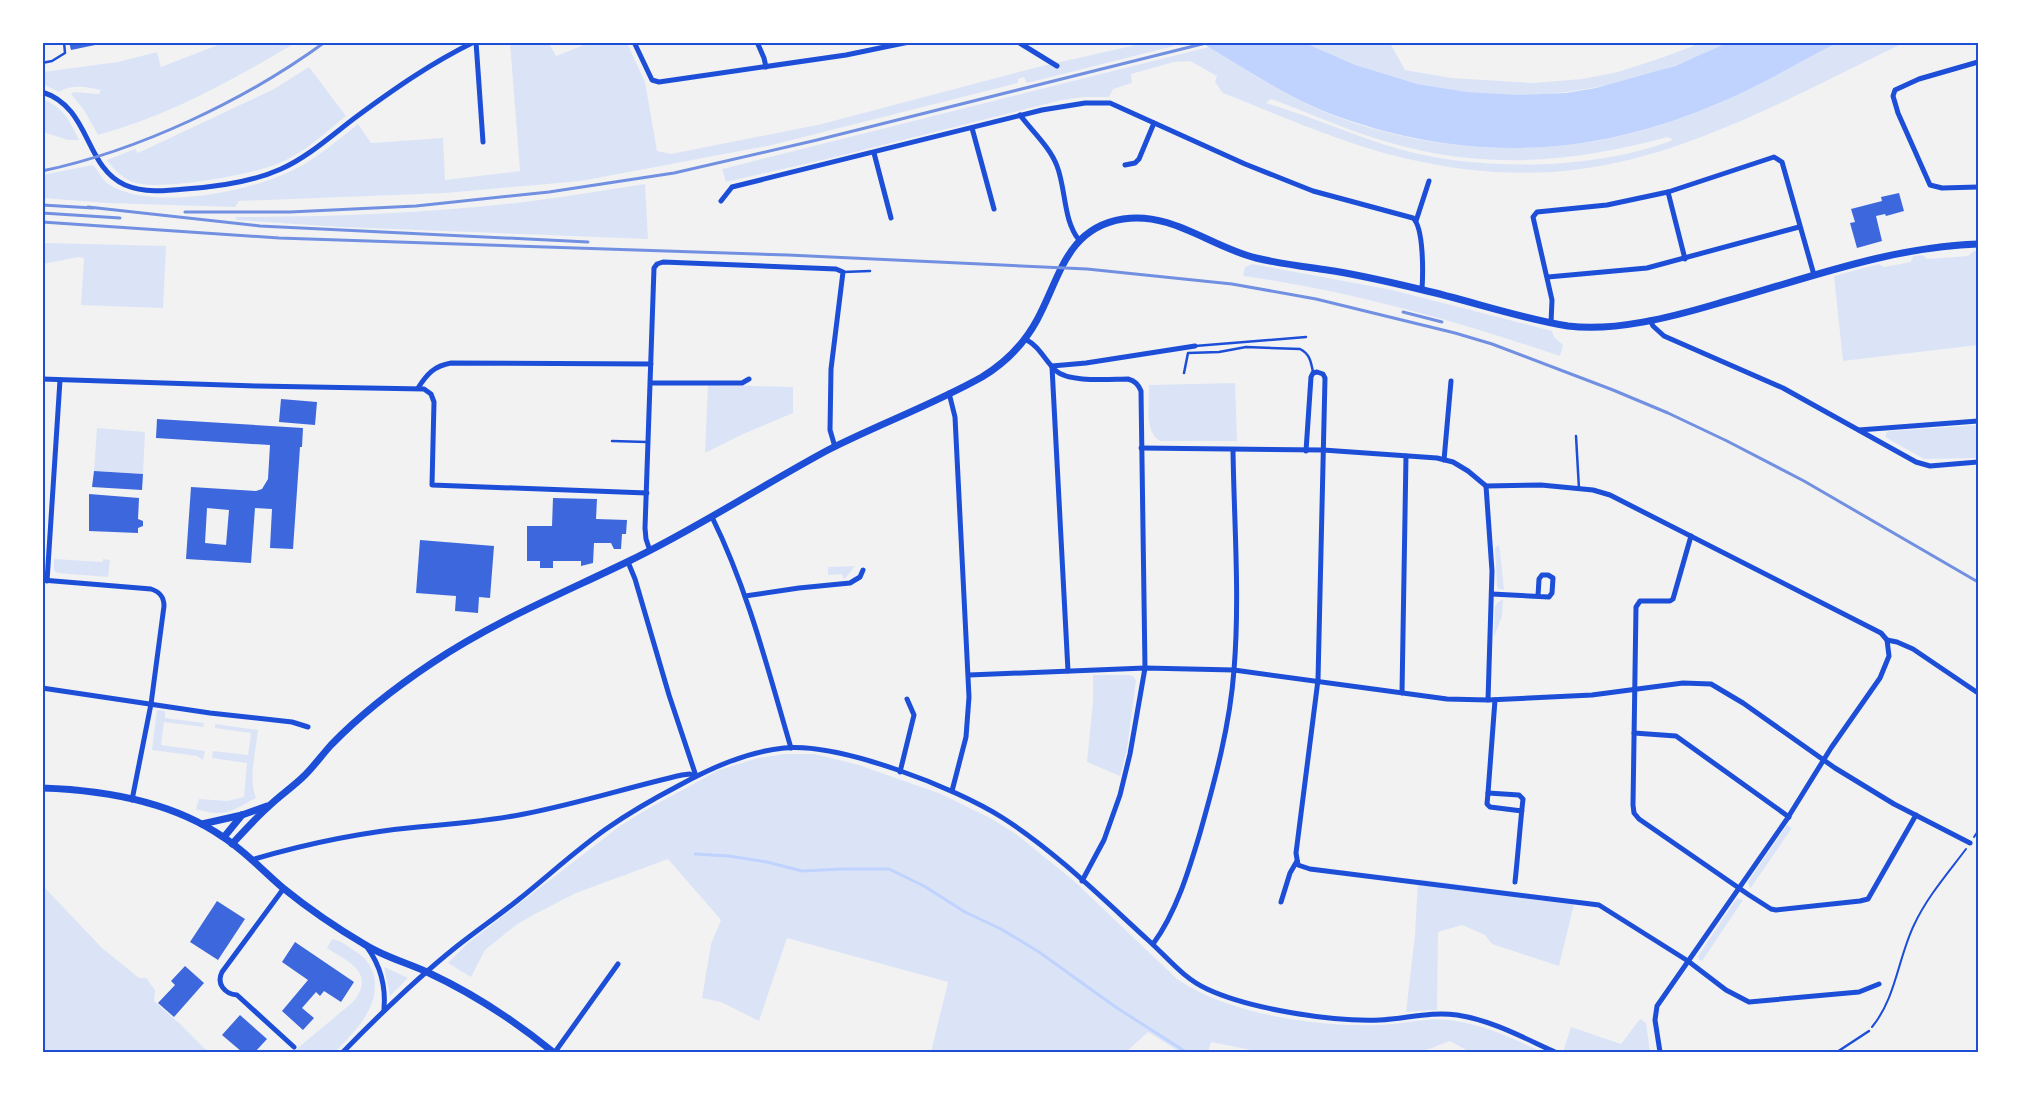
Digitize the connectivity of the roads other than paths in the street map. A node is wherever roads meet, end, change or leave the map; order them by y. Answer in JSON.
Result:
{"nodes":[{"id":1,"x":64,"y":42,"type":"edge"},
{"id":2,"x":475,"y":42,"type":"edge"},
{"id":3,"x":634,"y":42,"type":"edge"},
{"id":4,"x":757,"y":42,"type":"edge"},
{"id":5,"x":909,"y":42,"type":"edge"},
{"id":6,"x":1018,"y":42,"type":"edge"},
{"id":7,"x":1978,"y":62,"type":"edge"},
{"id":8,"x":42,"y":63,"type":"edge"},
{"id":9,"x":1057,"y":66,"type":"dead end"},
{"id":10,"x":766,"y":67,"type":"junction"},
{"id":11,"x":42,"y":92,"type":"edge"},
{"id":12,"x":1020,"y":115,"type":"junction"},
{"id":13,"x":1154,"y":123,"type":"junction"},
{"id":14,"x":972,"y":128,"type":"junction"},
{"id":15,"x":483,"y":142,"type":"dead end"},
{"id":16,"x":874,"y":153,"type":"junction"},
{"id":17,"x":1125,"y":165,"type":"dead end"},
{"id":18,"x":1430,"y":181,"type":"dead end"},
{"id":19,"x":1978,"y":187,"type":"edge"},
{"id":20,"x":1668,"y":192,"type":"junction"},
{"id":21,"x":721,"y":201,"type":"dead end"},
{"id":22,"x":994,"y":209,"type":"dead end"},
{"id":23,"x":891,"y":218,"type":"dead end"},
{"id":24,"x":1416,"y":221,"type":"junction"},
{"id":25,"x":1800,"y":227,"type":"junction"},
{"id":26,"x":1079,"y":240,"type":"junction"},
{"id":27,"x":1978,"y":244,"type":"edge"},
{"id":28,"x":1685,"y":259,"type":"junction"},
{"id":29,"x":870,"y":271,"type":"dead end"},
{"id":30,"x":843,"y":272,"type":"junction"},
{"id":31,"x":1814,"y":275,"type":"junction"},
{"id":32,"x":1548,"y":277,"type":"junction"},
{"id":33,"x":1422,"y":289,"type":"junction"},
{"id":34,"x":1650,"y":320,"type":"junction"},
{"id":35,"x":1550,"y":323,"type":"junction"},
{"id":36,"x":1306,"y":337,"type":"dead end"},
{"id":37,"x":1025,"y":339,"type":"junction"},
{"id":38,"x":1195,"y":346,"type":"joint"},
{"id":39,"x":651,"y":364,"type":"junction"},
{"id":40,"x":1052,"y":366,"type":"junction"},
{"id":41,"x":1184,"y":373,"type":"dead end"},
{"id":42,"x":1313,"y":373,"type":"junction"},
{"id":43,"x":42,"y":379,"type":"edge"},
{"id":44,"x":749,"y":379,"type":"dead end"},
{"id":45,"x":60,"y":380,"type":"junction"},
{"id":46,"x":1451,"y":381,"type":"dead end"},
{"id":47,"x":651,"y":383,"type":"junction"},
{"id":48,"x":418,"y":388,"type":"junction"},
{"id":49,"x":950,"y":393,"type":"junction"},
{"id":50,"x":1978,"y":421,"type":"edge"},
{"id":51,"x":1858,"y":430,"type":"junction"},
{"id":52,"x":1576,"y":436,"type":"dead end"},
{"id":53,"x":612,"y":441,"type":"dead end"},
{"id":54,"x":649,"y":442,"type":"junction"},
{"id":55,"x":835,"y":447,"type":"junction"},
{"id":56,"x":1141,"y":448,"type":"junction"},
{"id":57,"x":1233,"y":450,"type":"junction"},
{"id":58,"x":1323,"y":450,"type":"junction"},
{"id":59,"x":1306,"y":451,"type":"junction"},
{"id":60,"x":1406,"y":456,"type":"junction"},
{"id":61,"x":1444,"y":460,"type":"junction"},
{"id":62,"x":1978,"y":462,"type":"edge"},
{"id":63,"x":1486,"y":486,"type":"junction"},
{"id":64,"x":1579,"y":488,"type":"junction"},
{"id":65,"x":647,"y":493,"type":"junction"},
{"id":66,"x":712,"y":517,"type":"junction"},
{"id":67,"x":1691,"y":536,"type":"junction"},
{"id":68,"x":650,"y":550,"type":"junction"},
{"id":69,"x":628,"y":562,"type":"junction"},
{"id":70,"x":863,"y":570,"type":"dead end"},
{"id":71,"x":45,"y":581,"type":"edge"},
{"id":72,"x":1492,"y":594,"type":"junction"},
{"id":73,"x":746,"y":596,"type":"junction"},
{"id":74,"x":1538,"y":596,"type":"junction"},
{"id":75,"x":1887,"y":640,"type":"junction"},
{"id":76,"x":1145,"y":668,"type":"junction"},
{"id":77,"x":1234,"y":670,"type":"junction"},
{"id":78,"x":1068,"y":672,"type":"junction"},
{"id":79,"x":969,"y":675,"type":"junction"},
{"id":80,"x":1318,"y":680,"type":"junction"},
{"id":81,"x":42,"y":688,"type":"edge"},
{"id":82,"x":1634,"y":689,"type":"junction"},
{"id":83,"x":1402,"y":693,"type":"junction"},
{"id":84,"x":1978,"y":693,"type":"edge"},
{"id":85,"x":907,"y":699,"type":"dead end"},
{"id":86,"x":1488,"y":700,"type":"junction"},
{"id":87,"x":1495,"y":700,"type":"junction"},
{"id":88,"x":151,"y":704,"type":"junction"},
{"id":89,"x":308,"y":727,"type":"dead end"},
{"id":90,"x":1634,"y":733,"type":"junction"},
{"id":91,"x":791,"y":748,"type":"junction"},
{"id":92,"x":1824,"y":760,"type":"junction"},
{"id":93,"x":900,"y":772,"type":"junction"},
{"id":94,"x":696,"y":776,"type":"junction"},
{"id":95,"x":42,"y":788,"type":"edge"},
{"id":96,"x":952,"y":791,"type":"junction"},
{"id":97,"x":1488,"y":793,"type":"junction"},
{"id":98,"x":132,"y":800,"type":"junction"},
{"id":99,"x":270,"y":805,"type":"junction"},
{"id":100,"x":1522,"y":811,"type":"junction"},
{"id":101,"x":242,"y":815,"type":"junction"},
{"id":102,"x":1916,"y":815,"type":"junction"},
{"id":103,"x":1789,"y":817,"type":"junction"},
{"id":104,"x":202,"y":824,"type":"junction"},
{"id":105,"x":224,"y":837,"type":"junction"},
{"id":106,"x":1970,"y":843,"type":"road end"},
{"id":107,"x":232,"y":844,"type":"junction"},
{"id":108,"x":252,"y":860,"type":"junction"},
{"id":109,"x":1298,"y":863,"type":"junction"},
{"id":110,"x":1082,"y":881,"type":"junction"},
{"id":111,"x":1515,"y":882,"type":"dead end"},
{"id":112,"x":284,"y":888,"type":"junction"},
{"id":113,"x":1740,"y":889,"type":"junction"},
{"id":114,"x":1281,"y":902,"type":"dead end"},
{"id":115,"x":1153,"y":944,"type":"junction"},
{"id":116,"x":366,"y":946,"type":"junction"},
{"id":117,"x":1688,"y":961,"type":"junction"},
{"id":118,"x":618,"y":964,"type":"dead end"},
{"id":119,"x":428,"y":972,"type":"junction"},
{"id":120,"x":1879,"y":984,"type":"dead end"},
{"id":121,"x":384,"y":1010,"type":"junction"},
{"id":122,"x":1869,"y":1031,"type":"road end"},
{"id":123,"x":294,"y":1047,"type":"dead end"},
{"id":124,"x":343,"y":1052,"type":"edge"},
{"id":125,"x":554,"y":1052,"type":"edge"},
{"id":126,"x":1555,"y":1052,"type":"edge"},
{"id":127,"x":1660,"y":1052,"type":"edge"},
{"id":128,"x":1837,"y":1052,"type":"edge"}],
"edges":[{"from":1,"to":8,"type":"lane"},
{"from":2,"to":11,"type":"street"},
{"from":2,"to":15,"type":"street"},
{"from":3,"to":10,"type":"street"},
{"from":4,"to":10,"type":"street"},
{"from":5,"to":10,"type":"street"},
{"from":6,"to":9,"type":"street"},
{"from":7,"to":19,"type":"street"},
{"from":12,"to":13,"type":"street"},
{"from":12,"to":14,"type":"street"},
{"from":12,"to":26,"type":"street"},
{"from":13,"to":17,"type":"street"},
{"from":13,"to":24,"type":"street"},
{"from":14,"to":16,"type":"street"},
{"from":14,"to":22,"type":"street"},
{"from":16,"to":21,"type":"street"},
{"from":16,"to":23,"type":"street"},
{"from":18,"to":24,"type":"street"},
{"from":20,"to":25,"type":"street"},
{"from":20,"to":28,"type":"street"},
{"from":20,"to":32,"type":"street"},
{"from":24,"to":33,"type":"street"},
{"from":25,"to":28,"type":"street"},
{"from":25,"to":31,"type":"street"},
{"from":26,"to":33,"type":"street"},
{"from":26,"to":37,"type":"street"},
{"from":27,"to":31,"type":"street"},
{"from":28,"to":32,"type":"street"},
{"from":29,"to":30,"type":"lane"},
{"from":30,"to":39,"type":"street"},
{"from":30,"to":55,"type":"street"},
{"from":31,"to":34,"type":"street"},
{"from":32,"to":35,"type":"street"},
{"from":33,"to":35,"type":"street"},
{"from":34,"to":35,"type":"street"},
{"from":34,"to":51,"type":"street"},
{"from":36,"to":38,"type":"lane"},
{"from":37,"to":40,"type":"street"},
{"from":37,"to":49,"type":"street"},
{"from":38,"to":40,"type":"street"},
{"from":39,"to":47,"type":"street"},
{"from":39,"to":48,"type":"street"},
{"from":40,"to":56,"type":"street"},
{"from":40,"to":78,"type":"street"},
{"from":41,"to":42,"type":"lane"},
{"from":42,"to":58,"type":"street"},
{"from":42,"to":59,"type":"street"},
{"from":43,"to":45,"type":"street"},
{"from":44,"to":47,"type":"street"},
{"from":45,"to":48,"type":"street"},
{"from":45,"to":71,"type":"street"},
{"from":46,"to":61,"type":"street"},
{"from":47,"to":54,"type":"street"},
{"from":48,"to":65,"type":"street"},
{"from":49,"to":55,"type":"street"},
{"from":49,"to":79,"type":"street"},
{"from":50,"to":51,"type":"street"},
{"from":51,"to":62,"type":"street"},
{"from":52,"to":64,"type":"lane"},
{"from":53,"to":54,"type":"lane"},
{"from":54,"to":65,"type":"street"},
{"from":55,"to":66,"type":"street"},
{"from":56,"to":57,"type":"street"},
{"from":56,"to":76,"type":"street"},
{"from":57,"to":59,"type":"street"},
{"from":57,"to":77,"type":"street"},
{"from":58,"to":59,"type":"street"},
{"from":58,"to":60,"type":"street"},
{"from":58,"to":80,"type":"street"},
{"from":60,"to":61,"type":"street"},
{"from":60,"to":83,"type":"street"},
{"from":61,"to":63,"type":"street"},
{"from":63,"to":64,"type":"street"},
{"from":63,"to":72,"type":"street"},
{"from":64,"to":67,"type":"street"},
{"from":65,"to":68,"type":"street"},
{"from":66,"to":68,"type":"street"},
{"from":66,"to":73,"type":"street"},
{"from":67,"to":75,"type":"street"},
{"from":67,"to":82,"type":"street"},
{"from":68,"to":69,"type":"street"},
{"from":69,"to":94,"type":"street"},
{"from":69,"to":99,"type":"street"},
{"from":70,"to":73,"type":"street"},
{"from":71,"to":88,"type":"street"},
{"from":72,"to":74,"type":"street"},
{"from":72,"to":86,"type":"street"},
{"from":73,"to":91,"type":"street"},
{"from":74,"to":74,"type":"street"},
{"from":75,"to":84,"type":"street"},
{"from":75,"to":92,"type":"street"},
{"from":76,"to":77,"type":"street"},
{"from":76,"to":78,"type":"street"},
{"from":76,"to":110,"type":"street"},
{"from":77,"to":80,"type":"street"},
{"from":77,"to":115,"type":"street"},
{"from":78,"to":79,"type":"street"},
{"from":79,"to":96,"type":"street"},
{"from":80,"to":83,"type":"street"},
{"from":80,"to":109,"type":"street"},
{"from":81,"to":88,"type":"street"},
{"from":82,"to":87,"type":"street"},
{"from":82,"to":90,"type":"street"},
{"from":82,"to":92,"type":"street"},
{"from":83,"to":86,"type":"street"},
{"from":85,"to":93,"type":"street"},
{"from":86,"to":87,"type":"street"},
{"from":87,"to":97,"type":"street"},
{"from":88,"to":89,"type":"street"},
{"from":88,"to":98,"type":"street"},
{"from":90,"to":103,"type":"street"},
{"from":90,"to":113,"type":"street"},
{"from":91,"to":93,"type":"street"},
{"from":91,"to":94,"type":"street"},
{"from":92,"to":102,"type":"street"},
{"from":92,"to":103,"type":"street"},
{"from":93,"to":96,"type":"street"},
{"from":94,"to":108,"type":"street"},
{"from":94,"to":119,"type":"street"},
{"from":95,"to":98,"type":"street"},
{"from":96,"to":110,"type":"street"},
{"from":97,"to":100,"type":"street"},
{"from":97,"to":100,"type":"street"},
{"from":98,"to":104,"type":"street"},
{"from":99,"to":101,"type":"street"},
{"from":99,"to":107,"type":"street"},
{"from":100,"to":111,"type":"street"},
{"from":101,"to":104,"type":"street"},
{"from":101,"to":105,"type":"street"},
{"from":102,"to":106,"type":"street"},
{"from":102,"to":113,"type":"street"},
{"from":103,"to":113,"type":"street"},
{"from":104,"to":105,"type":"street"},
{"from":105,"to":107,"type":"street"},
{"from":107,"to":108,"type":"street"},
{"from":108,"to":112,"type":"street"},
{"from":109,"to":114,"type":"street"},
{"from":109,"to":117,"type":"street"},
{"from":110,"to":115,"type":"street"},
{"from":112,"to":116,"type":"street"},
{"from":112,"to":123,"type":"street"},
{"from":113,"to":117,"type":"street"},
{"from":115,"to":126,"type":"street"},
{"from":116,"to":119,"type":"street"},
{"from":116,"to":121,"type":"street"},
{"from":117,"to":120,"type":"street"},
{"from":117,"to":127,"type":"street"},
{"from":118,"to":125,"type":"street"},
{"from":119,"to":121,"type":"street"},
{"from":119,"to":125,"type":"street"},
{"from":121,"to":124,"type":"street"},
{"from":122,"to":128,"type":"lane"}]}
